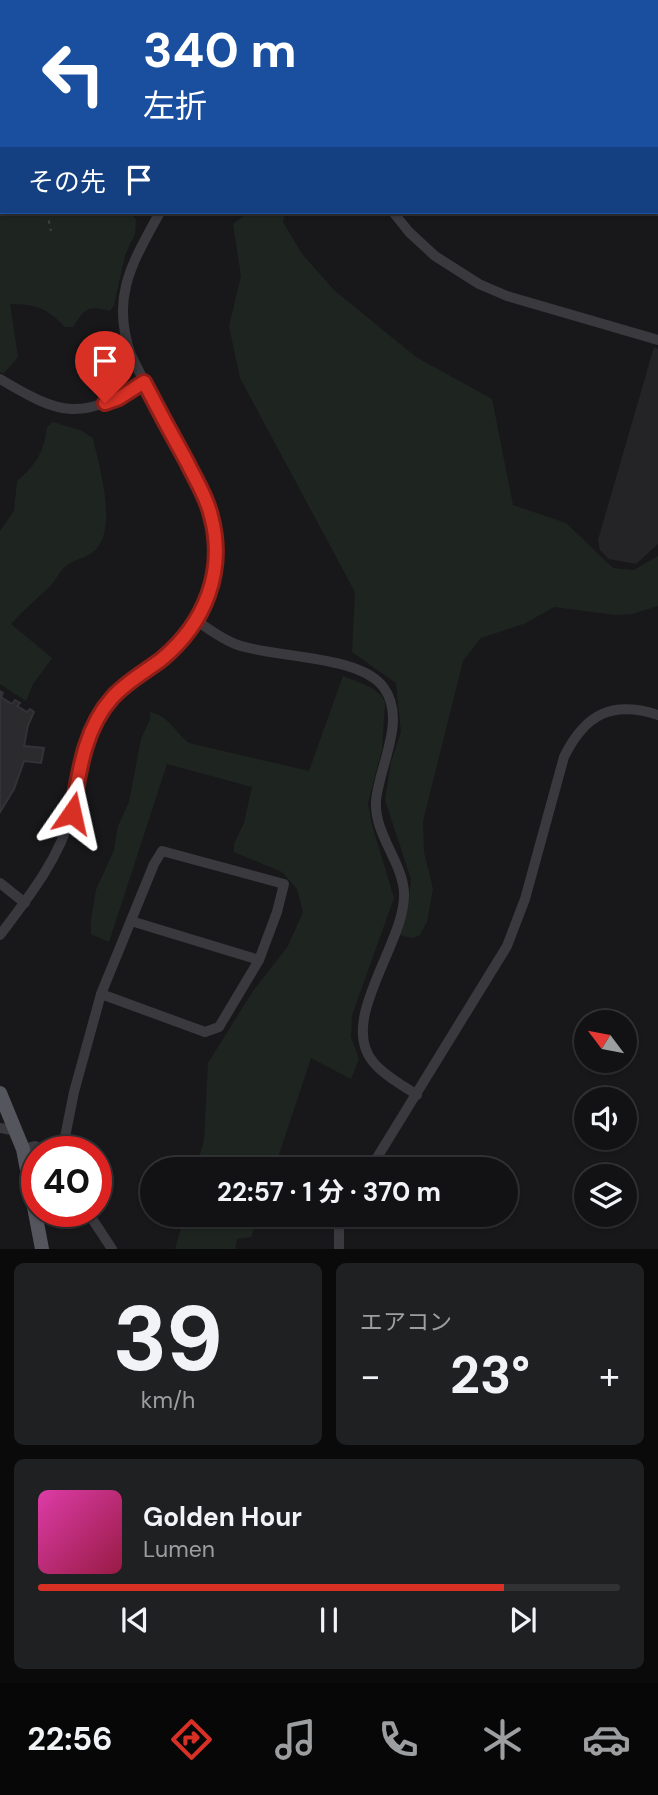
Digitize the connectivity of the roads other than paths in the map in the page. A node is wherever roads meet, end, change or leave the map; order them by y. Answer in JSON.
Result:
{"nodes":[{"id":1,"x":159,"y":214,"type":"edge"},
{"id":2,"x":395,"y":214,"type":"edge"},
{"id":3,"x":658,"y":340,"type":"edge"},
{"id":4,"x":0,"y":379,"type":"edge"},
{"id":5,"x":144,"y":382,"type":"junction"},
{"id":6,"x":197,"y":621,"type":"junction"},
{"id":7,"x":658,"y":715,"type":"edge"},
{"id":8,"x":0,"y":883,"type":"edge"},
{"id":9,"x":25,"y":903,"type":"junction"},
{"id":10,"x":131,"y":920,"type":"junction"},
{"id":11,"x":0,"y":935,"type":"edge"},
{"id":12,"x":259,"y":960,"type":"junction"},
{"id":13,"x":101,"y":994,"type":"junction"},
{"id":14,"x":0,"y":1093,"type":"edge"},
{"id":15,"x":416,"y":1095,"type":"junction"},
{"id":16,"x":0,"y":1128,"type":"edge"},
{"id":17,"x":17,"y":1131,"type":"junction"},
{"id":18,"x":65,"y":1136,"type":"edge"},
{"id":19,"x":21,"y":1143,"type":"edge"},
{"id":20,"x":377,"y":1157,"type":"edge"},
{"id":21,"x":38,"y":1227,"type":"edge"},
{"id":22,"x":98,"y":1227,"type":"edge"},
{"id":23,"x":339,"y":1227,"type":"edge"},
{"id":24,"x":42,"y":1249,"type":"edge"},
{"id":25,"x":112,"y":1249,"type":"edge"},
{"id":26,"x":340,"y":1249,"type":"edge"}],
"edges":[{"from":1,"to":5,"type":"street"},
{"from":2,"to":3,"type":"street"},
{"from":4,"to":5,"type":"street"},
{"from":5,"to":6,"type":"street"},
{"from":6,"to":9,"type":"street"},
{"from":6,"to":15,"type":"street"},
{"from":7,"to":15,"type":"street"},
{"from":8,"to":9,"type":"street"},
{"from":9,"to":11,"type":"street"},
{"from":10,"to":12,"type":"street"},
{"from":10,"to":12,"type":"street"},
{"from":10,"to":13,"type":"street"},
{"from":12,"to":13,"type":"street"},
{"from":13,"to":18,"type":"street"},
{"from":14,"to":17,"type":"main road"},
{"from":15,"to":20,"type":"street"},
{"from":16,"to":17,"type":"street"},
{"from":17,"to":19,"type":"main road"},
{"from":21,"to":24,"type":"main road"},
{"from":22,"to":25,"type":"street"},
{"from":23,"to":26,"type":"street"}]}
